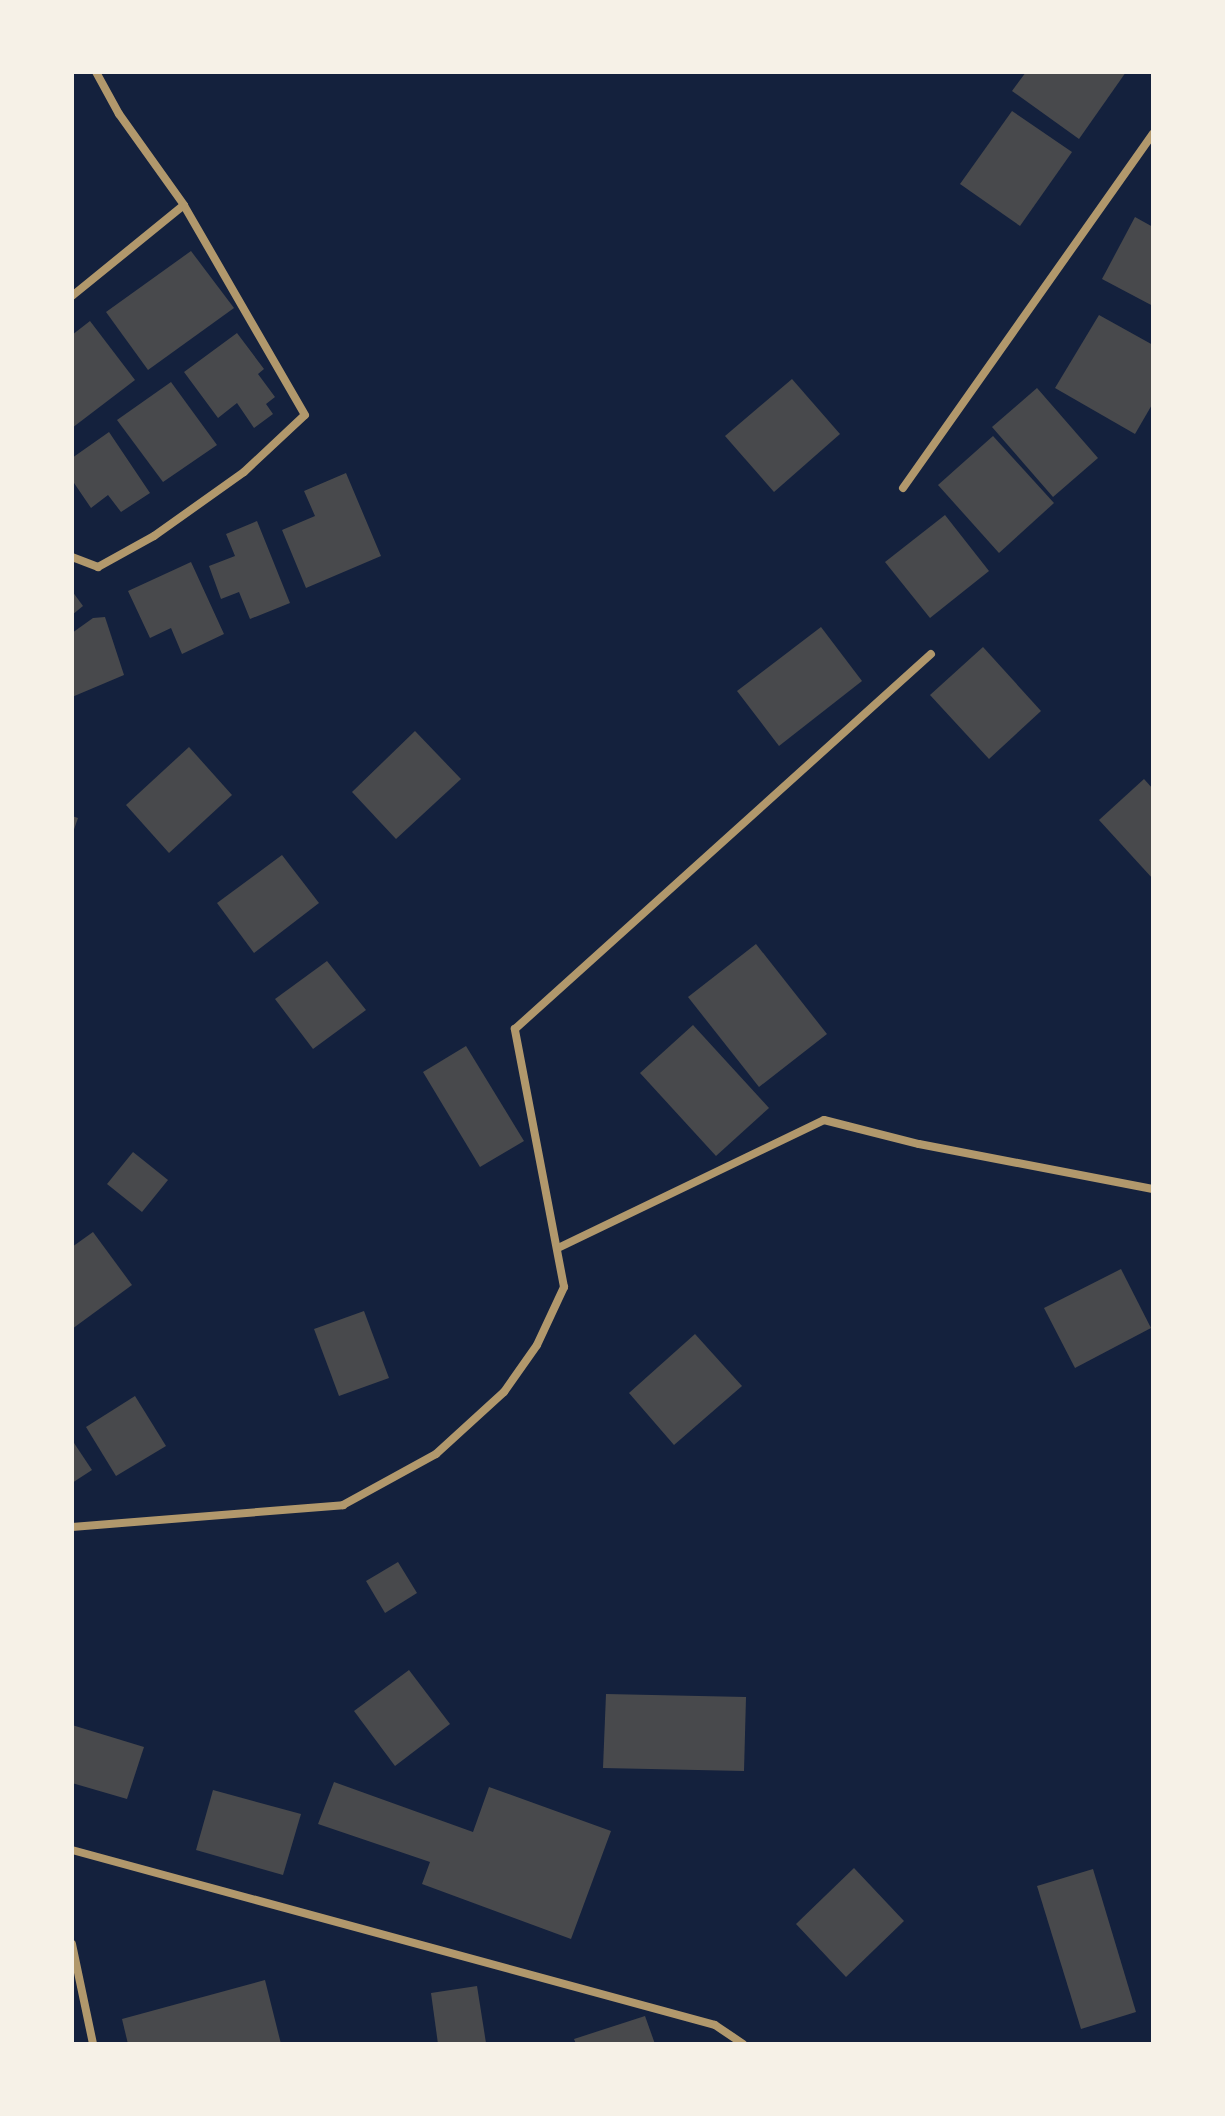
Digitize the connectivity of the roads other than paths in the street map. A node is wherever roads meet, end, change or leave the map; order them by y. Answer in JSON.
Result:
{"nodes":[{"id":1,"x":96,"y":72,"type":"edge"},
{"id":2,"x":1153,"y":133,"type":"edge"},
{"id":3,"x":184,"y":205,"type":"junction"},
{"id":4,"x":72,"y":296,"type":"edge"},
{"id":5,"x":903,"y":488,"type":"dead end"},
{"id":6,"x":72,"y":557,"type":"edge"},
{"id":7,"x":931,"y":654,"type":"dead end"},
{"id":8,"x":1153,"y":1189,"type":"edge"},
{"id":9,"x":558,"y":1248,"type":"junction"},
{"id":10,"x":72,"y":1527,"type":"edge"},
{"id":11,"x":72,"y":1850,"type":"edge"},
{"id":12,"x":72,"y":1944,"type":"edge"},
{"id":13,"x":93,"y":2044,"type":"edge"},
{"id":14,"x":743,"y":2044,"type":"edge"}],
"edges":[{"from":1,"to":3,"type":"street"},
{"from":2,"to":5,"type":"street"},
{"from":3,"to":4,"type":"street"},
{"from":3,"to":6,"type":"street"},
{"from":7,"to":9,"type":"street"},
{"from":8,"to":9,"type":"street"},
{"from":9,"to":10,"type":"street"},
{"from":11,"to":14,"type":"street"},
{"from":12,"to":13,"type":"street"}]}
